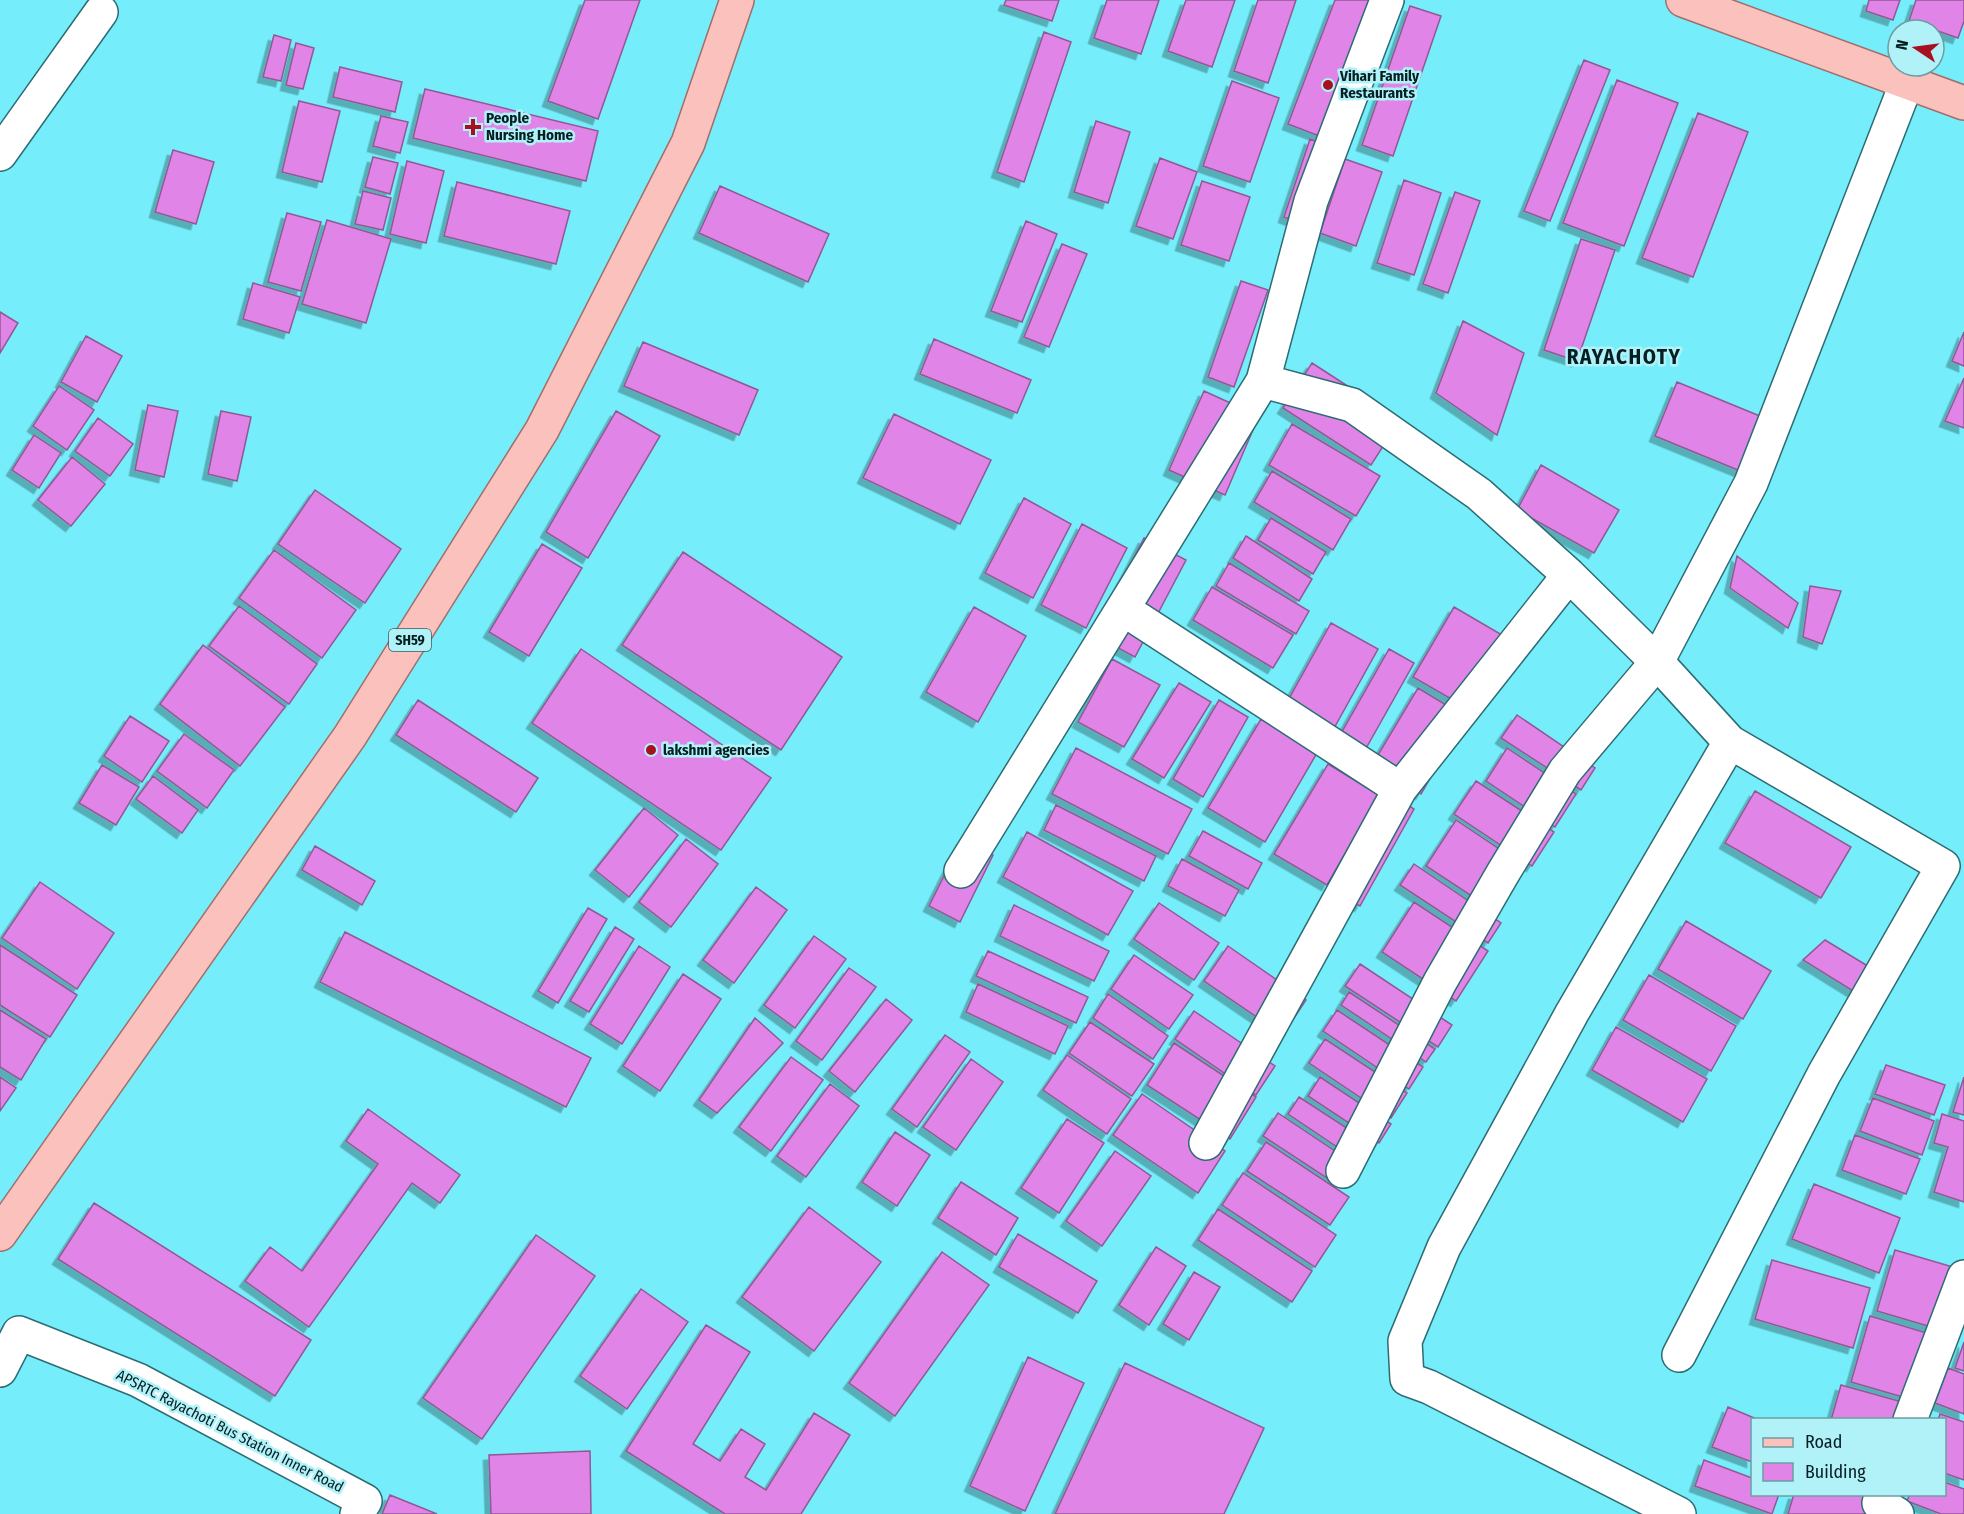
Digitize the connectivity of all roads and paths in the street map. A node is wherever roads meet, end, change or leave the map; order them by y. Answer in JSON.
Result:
{"nodes":[{"id":1,"x":737,"y":0,"type":"edge"},
{"id":2,"x":1387,"y":0,"type":"edge"},
{"id":3,"x":1683,"y":0,"type":"edge"},
{"id":4,"x":101,"y":12,"type":"dead end"},
{"id":5,"x":1906,"y":82,"type":"junction"},
{"id":6,"x":1964,"y":103,"type":"edge"},
{"id":7,"x":0,"y":153,"type":"edge"},
{"id":8,"x":1263,"y":381,"type":"junction"},
{"id":9,"x":1569,"y":575,"type":"junction"},
{"id":10,"x":1123,"y":609,"type":"junction"},
{"id":11,"x":1657,"y":662,"type":"junction"},
{"id":12,"x":1730,"y":742,"type":"junction"},
{"id":13,"x":1400,"y":789,"type":"junction"},
{"id":14,"x":1953,"y":870,"type":"edge"},
{"id":15,"x":961,"y":872,"type":"dead end"},
{"id":16,"x":1206,"y":1143,"type":"dead end"},
{"id":17,"x":1343,"y":1171,"type":"dead end"},
{"id":18,"x":0,"y":1234,"type":"edge"},
{"id":19,"x":1964,"y":1277,"type":"edge"},
{"id":20,"x":1679,"y":1354,"type":"dead end"},
{"id":21,"x":0,"y":1370,"type":"edge"},
{"id":22,"x":1910,"y":1418,"type":"edge"},
{"id":23,"x":1881,"y":1496,"type":"edge"},
{"id":24,"x":357,"y":1514,"type":"edge"},
{"id":25,"x":1679,"y":1514,"type":"edge"},
{"id":26,"x":1897,"y":1514,"type":"edge"}],
"edges":[{"from":1,"to":18,"type":"main road","number":"SH59"},
{"from":2,"to":8,"type":"street"},
{"from":3,"to":5,"type":"main road"},
{"from":4,"to":7,"type":"street"},
{"from":5,"to":6,"type":"main road"},
{"from":5,"to":11,"type":"street"},
{"from":8,"to":9,"type":"street"},
{"from":8,"to":10,"type":"street"},
{"from":9,"to":11,"type":"street"},
{"from":9,"to":13,"type":"street"},
{"from":10,"to":13,"type":"street"},
{"from":10,"to":15,"type":"street"},
{"from":11,"to":12,"type":"street"},
{"from":11,"to":17,"type":"street"},
{"from":12,"to":14,"type":"street"},
{"from":12,"to":25,"type":"street"},
{"from":13,"to":16,"type":"street"},
{"from":14,"to":20,"type":"street"},
{"from":19,"to":22,"type":"street"},
{"from":21,"to":24,"type":"street","name":"APSRTC Rayachoti Bus Station Inner Road"},
{"from":23,"to":26,"type":"street"}]}
